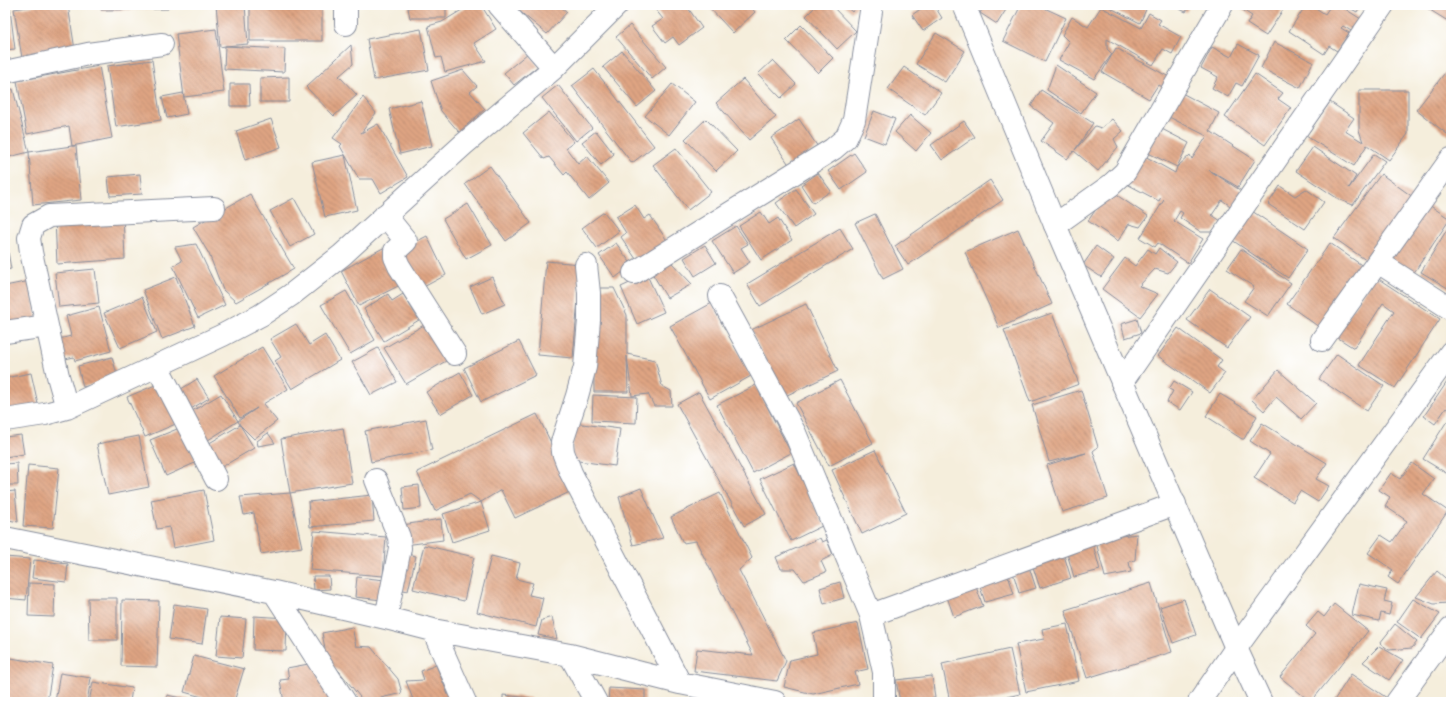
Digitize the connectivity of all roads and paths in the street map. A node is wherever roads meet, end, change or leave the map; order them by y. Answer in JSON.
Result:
{"nodes":[{"id":1,"x":500,"y":5,"type":"edge"},
{"id":2,"x":617,"y":5,"type":"edge"},
{"id":3,"x":872,"y":5,"type":"edge"},
{"id":4,"x":964,"y":5,"type":"edge"},
{"id":5,"x":1222,"y":5,"type":"edge"},
{"id":6,"x":1383,"y":5,"type":"edge"},
{"id":7,"x":162,"y":44,"type":"dead end"},
{"id":8,"x":554,"y":68,"type":"junction"},
{"id":9,"x":5,"y":72,"type":"edge"},
{"id":10,"x":1451,"y":159,"type":"edge"},
{"id":11,"x":214,"y":208,"type":"dead end"},
{"id":12,"x":385,"y":216,"type":"junction"},
{"id":13,"x":1055,"y":225,"type":"junction"},
{"id":14,"x":1378,"y":262,"type":"junction"},
{"id":15,"x":586,"y":265,"type":"dead end"},
{"id":16,"x":634,"y":274,"type":"dead end"},
{"id":17,"x":720,"y":296,"type":"dead end"},
{"id":18,"x":1451,"y":309,"type":"edge"},
{"id":19,"x":47,"y":326,"type":"junction"},
{"id":20,"x":5,"y":332,"type":"edge"},
{"id":21,"x":1322,"y":340,"type":"dead end"},
{"id":22,"x":1451,"y":352,"type":"edge"},
{"id":23,"x":455,"y":354,"type":"dead end"},
{"id":24,"x":157,"y":366,"type":"junction"},
{"id":25,"x":1122,"y":382,"type":"junction"},
{"id":26,"x":67,"y":408,"type":"junction"},
{"id":27,"x":5,"y":420,"type":"edge"},
{"id":28,"x":216,"y":479,"type":"dead end"},
{"id":29,"x":376,"y":480,"type":"dead end"},
{"id":30,"x":1175,"y":504,"type":"junction"},
{"id":31,"x":5,"y":538,"type":"edge"},
{"id":32,"x":274,"y":592,"type":"junction"},
{"id":33,"x":871,"y":615,"type":"junction"},
{"id":34,"x":386,"y":618,"type":"junction"},
{"id":35,"x":1451,"y":628,"type":"edge"},
{"id":36,"x":433,"y":630,"type":"junction"},
{"id":37,"x":1236,"y":648,"type":"junction"},
{"id":38,"x":570,"y":655,"type":"junction"},
{"id":39,"x":680,"y":683,"type":"junction"},
{"id":40,"x":345,"y":702,"type":"edge"},
{"id":41,"x":465,"y":702,"type":"edge"},
{"id":42,"x":596,"y":702,"type":"edge"},
{"id":43,"x":774,"y":702,"type":"edge"},
{"id":44,"x":884,"y":702,"type":"edge"},
{"id":45,"x":1199,"y":702,"type":"edge"},
{"id":46,"x":1261,"y":702,"type":"edge"},
{"id":47,"x":1397,"y":702,"type":"edge"}],
"edges":[{"from":1,"to":8,"type":"street"},
{"from":2,"to":8,"type":"street"},
{"from":3,"to":16,"type":"street"},
{"from":4,"to":13,"type":"street"},
{"from":5,"to":13,"type":"street"},
{"from":6,"to":25,"type":"street"},
{"from":7,"to":9,"type":"street"},
{"from":8,"to":12,"type":"street"},
{"from":10,"to":14,"type":"street"},
{"from":11,"to":19,"type":"street"},
{"from":12,"to":23,"type":"street"},
{"from":12,"to":24,"type":"street"},
{"from":13,"to":25,"type":"street"},
{"from":14,"to":18,"type":"street"},
{"from":14,"to":21,"type":"street"},
{"from":15,"to":39,"type":"street"},
{"from":17,"to":33,"type":"street"},
{"from":19,"to":20,"type":"street"},
{"from":19,"to":26,"type":"street"},
{"from":22,"to":37,"type":"street"},
{"from":24,"to":26,"type":"street"},
{"from":24,"to":28,"type":"street"},
{"from":25,"to":30,"type":"street"},
{"from":26,"to":27,"type":"street"},
{"from":29,"to":34,"type":"street"},
{"from":30,"to":33,"type":"street"},
{"from":30,"to":37,"type":"street"},
{"from":31,"to":32,"type":"street"},
{"from":32,"to":34,"type":"street"},
{"from":32,"to":40,"type":"street"},
{"from":33,"to":44,"type":"street"},
{"from":34,"to":36,"type":"street"},
{"from":35,"to":47,"type":"street"},
{"from":36,"to":38,"type":"street"},
{"from":36,"to":41,"type":"street"},
{"from":37,"to":45,"type":"street"},
{"from":37,"to":46,"type":"street"},
{"from":38,"to":39,"type":"street"},
{"from":38,"to":42,"type":"street"},
{"from":39,"to":43,"type":"street"}]}
